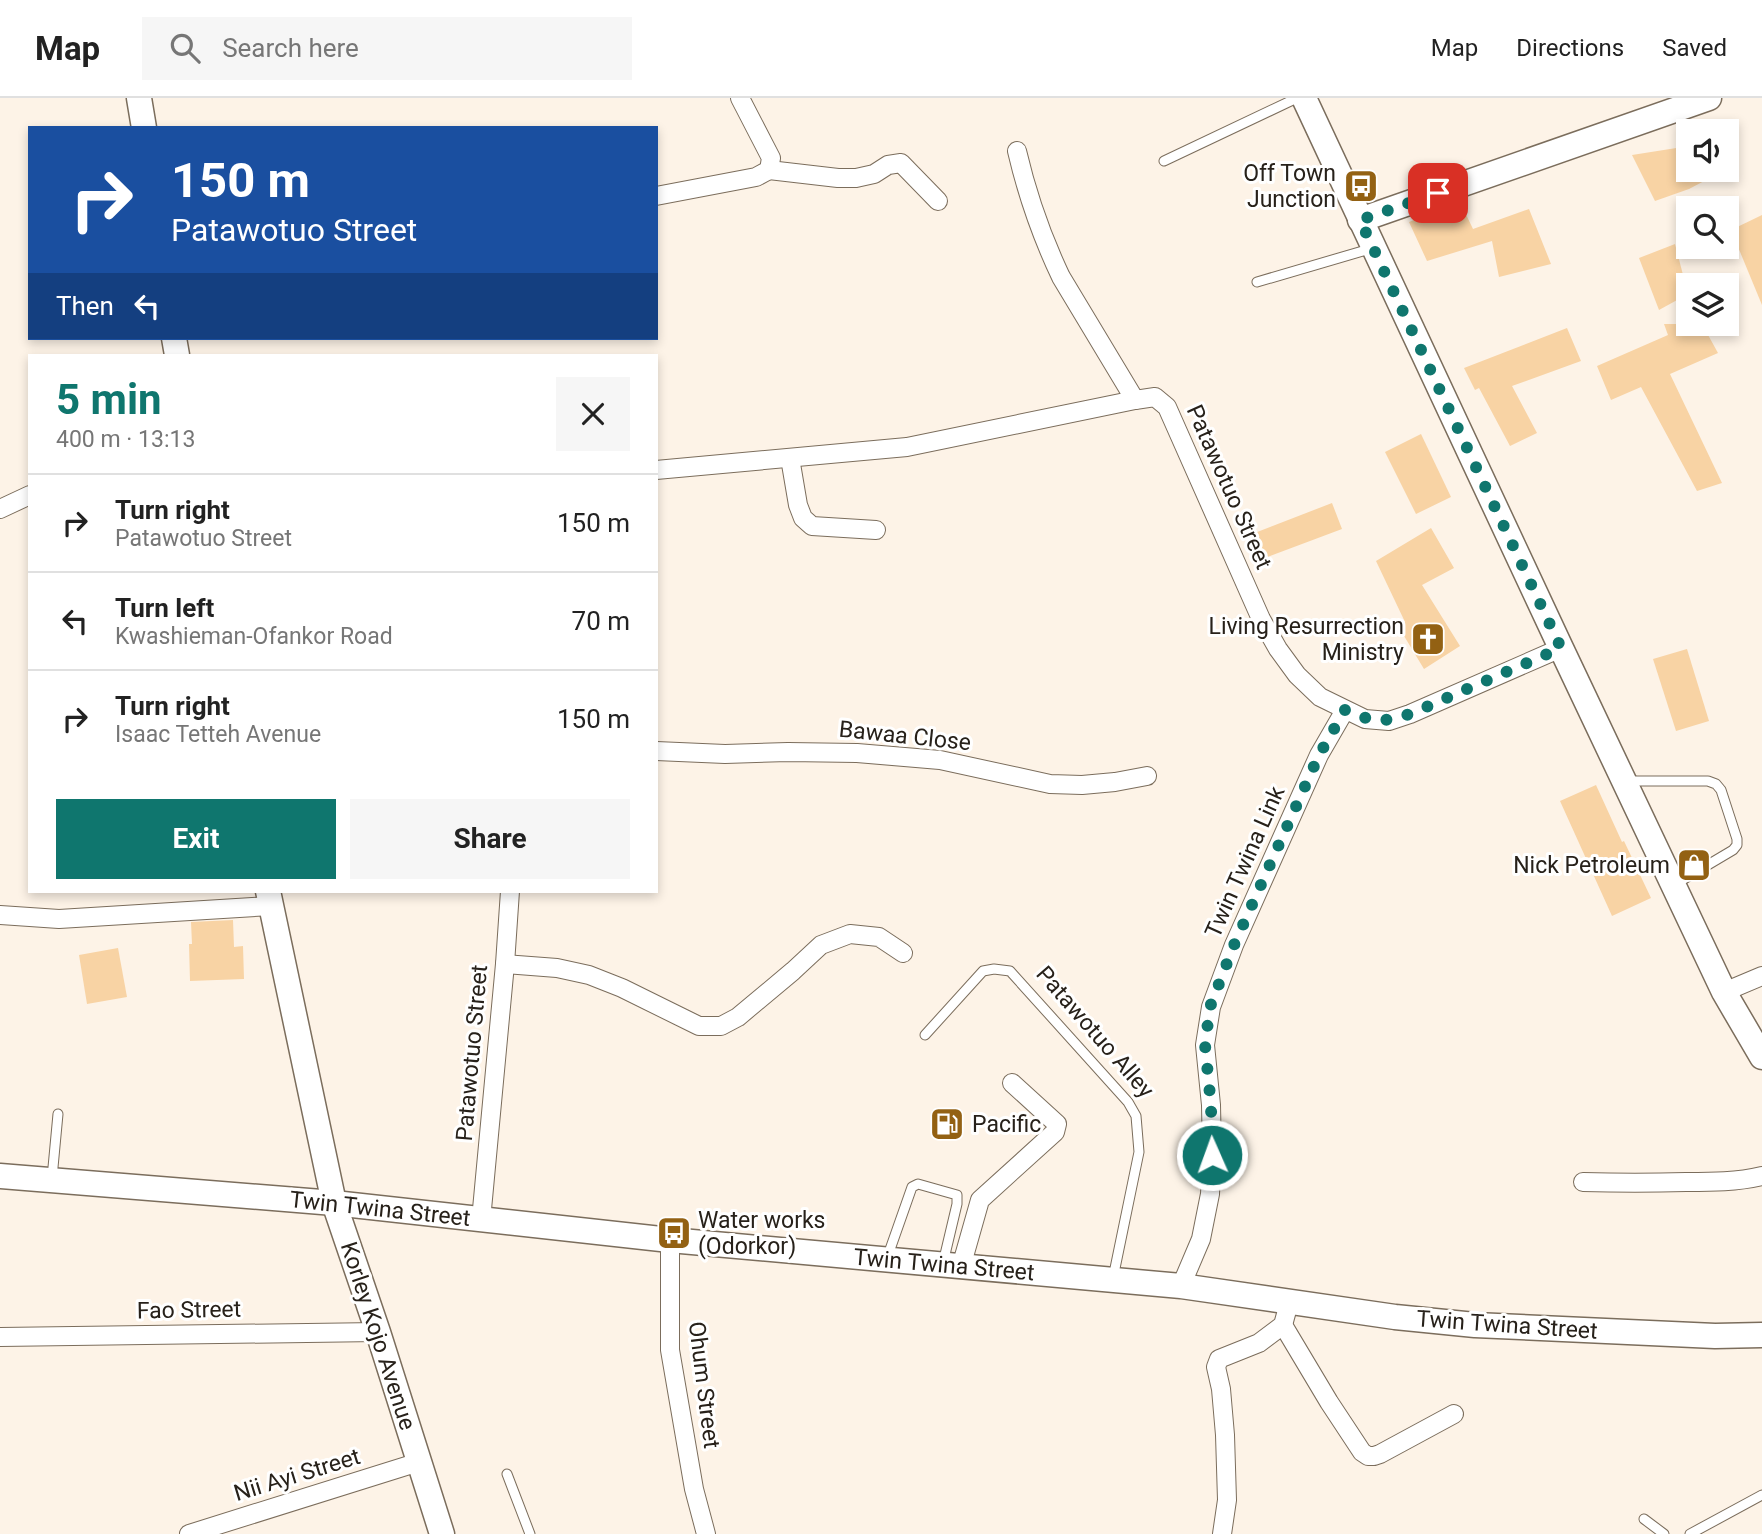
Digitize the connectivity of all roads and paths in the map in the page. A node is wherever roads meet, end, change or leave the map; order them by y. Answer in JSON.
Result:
{"nodes":[{"id":1,"x":139,"y":98,"type":"edge"},
{"id":2,"x":740,"y":98,"type":"edge"},
{"id":3,"x":1297,"y":98,"type":"edge"},
{"id":4,"x":1304,"y":98,"type":"edge"},
{"id":5,"x":1709,"y":98,"type":"edge"},
{"id":6,"x":144,"y":126,"type":"edge"},
{"id":7,"x":1017,"y":151,"type":"dead end"},
{"id":8,"x":1164,"y":161,"type":"dead end"},
{"id":9,"x":769,"y":170,"type":"junction"},
{"id":10,"x":658,"y":196,"type":"edge"},
{"id":11,"x":938,"y":201,"type":"dead end"},
{"id":12,"x":1360,"y":220,"type":"junction"},
{"id":13,"x":1373,"y":248,"type":"junction"},
{"id":14,"x":1257,"y":282,"type":"dead end"},
{"id":15,"x":1135,"y":400,"type":"junction"},
{"id":16,"x":790,"y":458,"type":"junction"},
{"id":17,"x":658,"y":470,"type":"edge"},
{"id":18,"x":28,"y":496,"type":"edge"},
{"id":19,"x":0,"y":509,"type":"edge"},
{"id":20,"x":876,"y":530,"type":"dead end"},
{"id":21,"x":1561,"y":648,"type":"junction"},
{"id":22,"x":1345,"y":710,"type":"junction"},
{"id":23,"x":658,"y":751,"type":"edge"},
{"id":24,"x":1147,"y":776,"type":"dead end"},
{"id":25,"x":1624,"y":782,"type":"junction"},
{"id":26,"x":1673,"y":885,"type":"junction"},
{"id":27,"x":510,"y":893,"type":"edge"},
{"id":28,"x":269,"y":898,"type":"edge"},
{"id":29,"x":0,"y":915,"type":"edge"},
{"id":30,"x":903,"y":953,"type":"dead end"},
{"id":31,"x":505,"y":964,"type":"junction"},
{"id":32,"x":1762,"y":976,"type":"edge"},
{"id":33,"x":1724,"y":992,"type":"junction"},
{"id":34,"x":925,"y":1035,"type":"dead end"},
{"id":35,"x":1762,"y":1056,"type":"edge"},
{"id":36,"x":1012,"y":1083,"type":"dead end"},
{"id":37,"x":58,"y":1114,"type":"dead end"},
{"id":38,"x":0,"y":1176,"type":"edge"},
{"id":39,"x":1762,"y":1176,"type":"edge"},
{"id":40,"x":52,"y":1180,"type":"junction"},
{"id":41,"x":1583,"y":1182,"type":"dead end"},
{"id":42,"x":334,"y":1203,"type":"junction"},
{"id":43,"x":481,"y":1220,"type":"junction"},
{"id":44,"x":670,"y":1240,"type":"junction"},
{"id":45,"x":886,"y":1259,"type":"junction"},
{"id":46,"x":952,"y":1266,"type":"junction"},
{"id":47,"x":1112,"y":1280,"type":"junction"},
{"id":48,"x":1181,"y":1286,"type":"junction"},
{"id":49,"x":1286,"y":1314,"type":"junction"},
{"id":50,"x":378,"y":1332,"type":"junction"},
{"id":51,"x":1762,"y":1335,"type":"edge"},
{"id":52,"x":0,"y":1337,"type":"edge"},
{"id":53,"x":1454,"y":1414,"type":"dead end"},
{"id":54,"x":419,"y":1462,"type":"junction"},
{"id":55,"x":507,"y":1475,"type":"dead end"},
{"id":56,"x":1762,"y":1495,"type":"edge"},
{"id":57,"x":1644,"y":1519,"type":"dead end"},
{"id":58,"x":189,"y":1534,"type":"edge"},
{"id":59,"x":442,"y":1534,"type":"edge"},
{"id":60,"x":530,"y":1534,"type":"edge"},
{"id":61,"x":706,"y":1534,"type":"edge"},
{"id":62,"x":1222,"y":1534,"type":"edge"},
{"id":63,"x":1664,"y":1534,"type":"edge"},
{"id":64,"x":1690,"y":1534,"type":"edge"}],
"edges":[{"from":1,"to":6,"type":"main road"},
{"from":2,"to":9,"type":"street"},
{"from":3,"to":8,"type":"lane"},
{"from":4,"to":12,"type":"main road"},
{"from":5,"to":12,"type":"main road"},
{"from":7,"to":15,"type":"street"},
{"from":9,"to":10,"type":"street"},
{"from":9,"to":11,"type":"street"},
{"from":12,"to":13,"type":"main road"},
{"from":13,"to":14,"type":"lane"},
{"from":13,"to":21,"type":"main road"},
{"from":15,"to":16,"type":"street","name":"Patawotuo Street"},
{"from":15,"to":22,"type":"street","name":"Patawotuo Street"},
{"from":16,"to":17,"type":"street","name":"Patawotuo Street"},
{"from":16,"to":20,"type":"street"},
{"from":18,"to":19,"type":"street"},
{"from":21,"to":22,"type":"street","name":"Patawotuo Street"},
{"from":21,"to":25,"type":"main road"},
{"from":22,"to":48,"type":"street","name":"Twin Twina Link"},
{"from":23,"to":24,"type":"street","name":"Bawaa Close"},
{"from":25,"to":26,"type":"main road"},
{"from":25,"to":26,"type":"lane"},
{"from":26,"to":33,"type":"main road"},
{"from":27,"to":31,"type":"street","name":"Patawotuo Street"},
{"from":28,"to":29,"type":"street"},
{"from":28,"to":42,"type":"main road","name":"Korley Kojo Avenue"},
{"from":30,"to":31,"type":"street"},
{"from":31,"to":43,"type":"street","name":"Patawotuo Street"},
{"from":32,"to":33,"type":"street"},
{"from":33,"to":35,"type":"main road"},
{"from":34,"to":47,"type":"lane","name":"Patawotuo Alley"},
{"from":36,"to":46,"type":"street"},
{"from":37,"to":40,"type":"lane"},
{"from":38,"to":40,"type":"main road","name":"Twin Twina Street"},
{"from":39,"to":41,"type":"street"},
{"from":40,"to":42,"type":"main road","name":"Twin Twina Street"},
{"from":42,"to":43,"type":"main road","name":"Twin Twina Street"},
{"from":42,"to":50,"type":"main road","name":"Korley Kojo Avenue"},
{"from":43,"to":44,"type":"main road","name":"Twin Twina Street"},
{"from":44,"to":45,"type":"main road","name":"Twin Twina Street"},
{"from":44,"to":61,"type":"street","name":"Ohum Street"},
{"from":45,"to":46,"type":"main road","name":"Twin Twina Street"},
{"from":45,"to":46,"type":"lane"},
{"from":46,"to":47,"type":"main road","name":"Twin Twina Street"},
{"from":47,"to":48,"type":"main road","name":"Twin Twina Street"},
{"from":48,"to":49,"type":"main road","name":"Twin Twina Street"},
{"from":49,"to":51,"type":"main road","name":"Twin Twina Street"},
{"from":49,"to":53,"type":"street"},
{"from":49,"to":62,"type":"street"},
{"from":50,"to":52,"type":"street","name":"Fao Street"},
{"from":50,"to":54,"type":"main road","name":"Korley Kojo Avenue"},
{"from":54,"to":58,"type":"street","name":"Nii Ayi Street"},
{"from":54,"to":59,"type":"main road","name":"Korley Kojo Avenue"},
{"from":55,"to":60,"type":"lane"},
{"from":56,"to":64,"type":"lane"},
{"from":57,"to":63,"type":"lane"}]}
